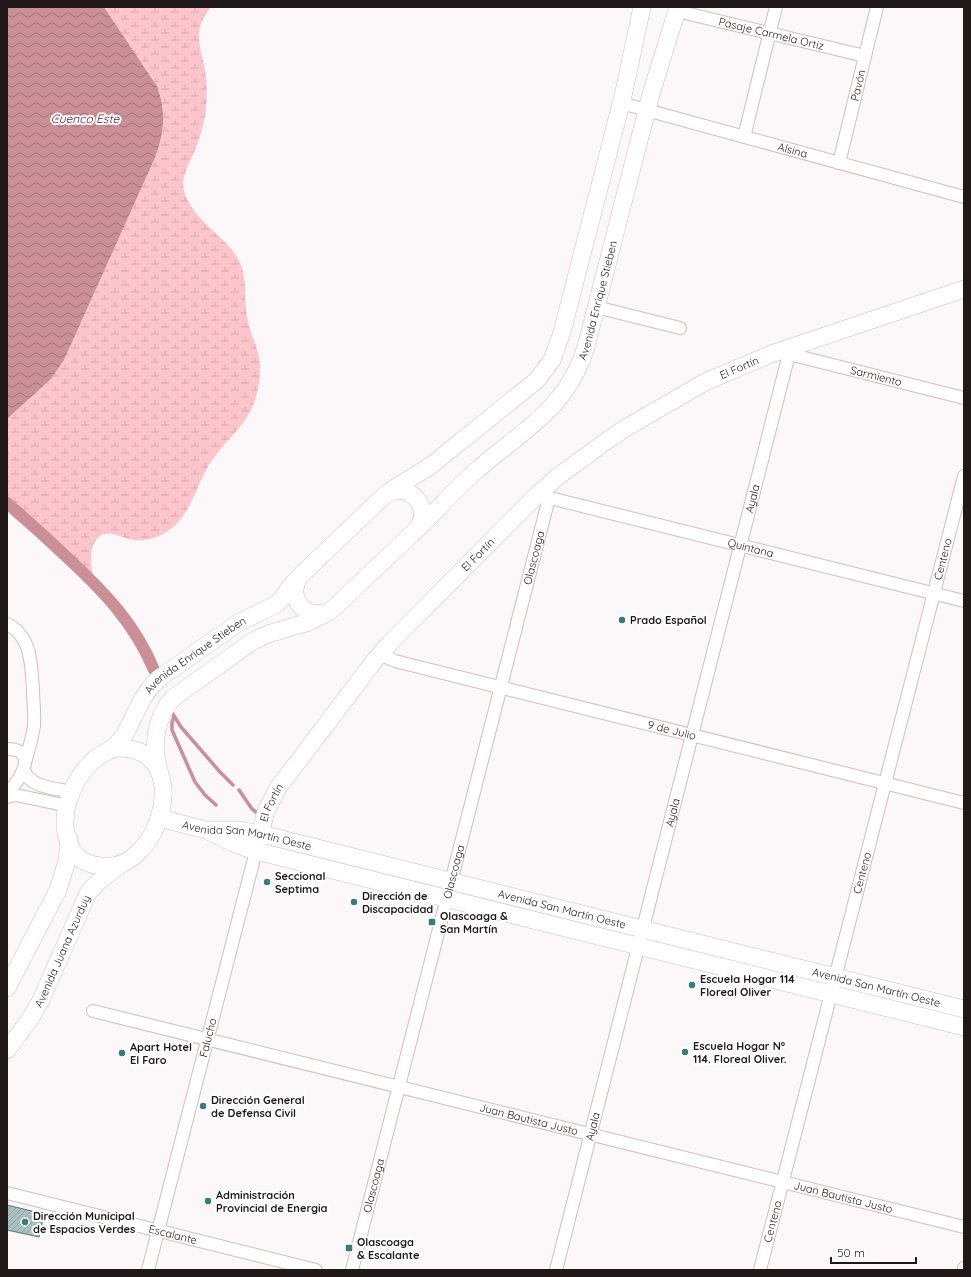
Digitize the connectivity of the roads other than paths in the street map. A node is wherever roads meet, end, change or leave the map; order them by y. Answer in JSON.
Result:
{"nodes":[{"id":1,"x":642,"y":7,"type":"edge"},
{"id":2,"x":776,"y":7,"type":"edge"},
{"id":3,"x":877,"y":7,"type":"edge"},
{"id":4,"x":678,"y":9,"type":"edge"},
{"id":5,"x":770,"y":33,"type":"junction"},
{"id":6,"x":865,"y":56,"type":"junction"},
{"id":7,"x":621,"y":104,"type":"junction"},
{"id":8,"x":646,"y":110,"type":"junction"},
{"id":9,"x":744,"y":137,"type":"junction"},
{"id":10,"x":838,"y":163,"type":"junction"},
{"id":11,"x":964,"y":197,"type":"edge"},
{"id":12,"x":964,"y":289,"type":"edge"},
{"id":13,"x":596,"y":307,"type":"junction"},
{"id":14,"x":680,"y":328,"type":"dead end"},
{"id":15,"x":788,"y":351,"type":"junction"},
{"id":16,"x":964,"y":398,"type":"edge"},
{"id":17,"x":964,"y":476,"type":"edge"},
{"id":18,"x":385,"y":495,"type":"junction"},
{"id":19,"x":543,"y":496,"type":"junction"},
{"id":20,"x":414,"y":532,"type":"junction"},
{"id":21,"x":740,"y":545,"type":"junction"},
{"id":22,"x":302,"y":574,"type":"junction"},
{"id":23,"x":934,"y":593,"type":"junction"},
{"id":24,"x":964,"y":601,"type":"edge"},
{"id":25,"x":329,"y":612,"type":"junction"},
{"id":26,"x":7,"y":624,"type":"edge"},
{"id":27,"x":380,"y":654,"type":"junction"},
{"id":28,"x":184,"y":660,"type":"junction"},
{"id":29,"x":197,"y":680,"type":"junction"},
{"id":30,"x":501,"y":688,"type":"junction"},
{"id":31,"x":692,"y":735,"type":"junction"},
{"id":32,"x":7,"y":750,"type":"edge"},
{"id":33,"x":106,"y":752,"type":"junction"},
{"id":34,"x":24,"y":766,"type":"junction"},
{"id":35,"x":161,"y":774,"type":"junction"},
{"id":36,"x":885,"y":784,"type":"junction"},
{"id":37,"x":7,"y":793,"type":"edge"},
{"id":38,"x":7,"y":797,"type":"edge"},
{"id":39,"x":70,"y":799,"type":"junction"},
{"id":40,"x":964,"y":803,"type":"edge"},
{"id":41,"x":159,"y":818,"type":"junction"},
{"id":42,"x":206,"y":830,"type":"junction"},
{"id":43,"x":260,"y":834,"type":"junction"},
{"id":44,"x":68,"y":839,"type":"junction"},
{"id":45,"x":256,"y":851,"type":"junction"},
{"id":46,"x":126,"y":861,"type":"junction"},
{"id":47,"x":451,"y":881,"type":"junction"},
{"id":48,"x":447,"y":898,"type":"junction"},
{"id":49,"x":643,"y":929,"type":"junction"},
{"id":50,"x":638,"y":946,"type":"junction"},
{"id":51,"x":835,"y":977,"type":"junction"},
{"id":52,"x":7,"y":988,"type":"edge"},
{"id":53,"x":831,"y":994,"type":"junction"},
{"id":54,"x":964,"y":1009,"type":"edge"},
{"id":55,"x":93,"y":1011,"type":"dead end"},
{"id":56,"x":964,"y":1027,"type":"edge"},
{"id":57,"x":208,"y":1039,"type":"junction"},
{"id":58,"x":7,"y":1050,"type":"edge"},
{"id":59,"x":399,"y":1087,"type":"junction"},
{"id":60,"x":591,"y":1134,"type":"junction"},
{"id":61,"x":782,"y":1182,"type":"junction"},
{"id":62,"x":7,"y":1193,"type":"edge"},
{"id":63,"x":964,"y":1227,"type":"edge"},
{"id":64,"x":158,"y":1231,"type":"junction"},
{"id":65,"x":148,"y":1270,"type":"edge"},
{"id":66,"x":316,"y":1270,"type":"edge"},
{"id":67,"x":352,"y":1270,"type":"edge"},
{"id":68,"x":556,"y":1270,"type":"edge"},
{"id":69,"x":760,"y":1270,"type":"edge"}],
"edges":[{"from":1,"to":7,"type":"main road","name":"Avenida Enrique Stieben"},
{"from":2,"to":5,"type":"street"},
{"from":3,"to":6,"type":"street","name":"Pavón"},
{"from":4,"to":5,"type":"street","name":"Pasaje Carmela Ortiz"},
{"from":4,"to":8,"type":"main road","name":"Avenida Enrique Stieben"},
{"from":5,"to":6,"type":"street","name":"Pasaje Carmela Ortiz"},
{"from":5,"to":9,"type":"street"},
{"from":6,"to":10,"type":"street","name":"Pavón"},
{"from":7,"to":8,"type":"street","name":"Alsina"},
{"from":7,"to":18,"type":"main road","name":"Avenida Enrique Stieben"},
{"from":8,"to":9,"type":"street","name":"Alsina"},
{"from":8,"to":13,"type":"main road","name":"Avenida Enrique Stieben"},
{"from":9,"to":10,"type":"street","name":"Alsina"},
{"from":10,"to":11,"type":"street","name":"Alsina"},
{"from":12,"to":15,"type":"main road","name":"El Fortín"},
{"from":13,"to":14,"type":"street"},
{"from":13,"to":20,"type":"main road","name":"Avenida Enrique Stieben"},
{"from":15,"to":16,"type":"street","name":"Sarmiento"},
{"from":15,"to":19,"type":"main road","name":"El Fortín"},
{"from":15,"to":21,"type":"street","name":"Ayala"},
{"from":17,"to":23,"type":"street","name":"Centeno"},
{"from":18,"to":20,"type":"main road","name":"Avenida Enrique Stieben"},
{"from":18,"to":22,"type":"main road","name":"Avenida Enrique Stieben"},
{"from":19,"to":21,"type":"street","name":"Quintana"},
{"from":19,"to":27,"type":"main road","name":"El Fortín"},
{"from":19,"to":30,"type":"street","name":"Olascoaga"},
{"from":20,"to":25,"type":"main road","name":"Avenida Enrique Stieben"},
{"from":21,"to":23,"type":"street","name":"Quintana"},
{"from":21,"to":31,"type":"street","name":"Ayala"},
{"from":22,"to":25,"type":"main road","name":"Avenida Enrique Stieben"},
{"from":22,"to":28,"type":"main road","name":"Avenida Enrique Stieben"},
{"from":23,"to":24,"type":"street","name":"Quintana"},
{"from":23,"to":36,"type":"street","name":"Centeno"},
{"from":25,"to":29,"type":"main road"},
{"from":26,"to":34,"type":"street"},
{"from":27,"to":30,"type":"street","name":"9 de Julio"},
{"from":27,"to":43,"type":"main road","name":"El Fortín"},
{"from":28,"to":29,"type":"main road"},
{"from":28,"to":33,"type":"main road","name":"Avenida Enrique Stieben"},
{"from":29,"to":35,"type":"main road"},
{"from":30,"to":31,"type":"street","name":"9 de Julio"},
{"from":30,"to":47,"type":"street","name":"Olascoaga"},
{"from":31,"to":36,"type":"street","name":"9 de Julio"},
{"from":31,"to":49,"type":"street","name":"Ayala"},
{"from":32,"to":34,"type":"street"},
{"from":33,"to":35,"type":"main road"},
{"from":33,"to":39,"type":"main road"},
{"from":34,"to":37,"type":"street"},
{"from":34,"to":39,"type":"street"},
{"from":35,"to":41,"type":"main road"},
{"from":36,"to":40,"type":"street","name":"9 de Julio"},
{"from":36,"to":51,"type":"street","name":"Centeno"},
{"from":38,"to":39,"type":"street"},
{"from":39,"to":44,"type":"main road"},
{"from":41,"to":42,"type":"main road","name":"Avenida San Martín Oeste"},
{"from":41,"to":46,"type":"main road"},
{"from":42,"to":43,"type":"main road","name":"Avenida San Martín Oeste"},
{"from":42,"to":45,"type":"main road","name":"Avenida San Martín Oeste"},
{"from":43,"to":45,"type":"main road","name":"El Fortín"},
{"from":43,"to":47,"type":"main road","name":"Avenida San Martín Oeste"},
{"from":44,"to":46,"type":"main road"},
{"from":44,"to":52,"type":"main road"},
{"from":45,"to":48,"type":"main road","name":"Avenida San Martín Oeste"},
{"from":45,"to":57,"type":"street","name":"Falucho"},
{"from":46,"to":58,"type":"main road","name":"Avenida Juana Azurduy"},
{"from":47,"to":48,"type":"street","name":"Olascoaga"},
{"from":47,"to":49,"type":"main road","name":"Avenida San Martín Oeste"},
{"from":48,"to":50,"type":"main road","name":"Avenida San Martín Oeste"},
{"from":48,"to":59,"type":"street","name":"Olascoaga"},
{"from":49,"to":50,"type":"street","name":"Ayala"},
{"from":49,"to":51,"type":"main road","name":"Avenida San Martín Oeste"},
{"from":50,"to":53,"type":"main road","name":"Avenida San Martín Oeste"},
{"from":50,"to":60,"type":"street","name":"Ayala"},
{"from":51,"to":53,"type":"street","name":"Centeno"},
{"from":51,"to":54,"type":"main road","name":"Avenida San Martín Oeste"},
{"from":53,"to":56,"type":"main road","name":"Avenida San Martín Oeste"},
{"from":53,"to":61,"type":"street","name":"Centeno"},
{"from":55,"to":57,"type":"street","name":"Juan Bautista Justo"},
{"from":57,"to":59,"type":"street","name":"Juan Bautista Justo"},
{"from":57,"to":64,"type":"street","name":"Falucho"},
{"from":59,"to":60,"type":"street","name":"Juan Bautista Justo"},
{"from":59,"to":67,"type":"street","name":"Olascoaga"},
{"from":60,"to":61,"type":"street","name":"Juan Bautista Justo"},
{"from":60,"to":68,"type":"street","name":"Ayala"},
{"from":61,"to":63,"type":"street","name":"Juan Bautista Justo"},
{"from":61,"to":69,"type":"street","name":"Centeno"},
{"from":62,"to":64,"type":"street","name":"Escalante"},
{"from":64,"to":65,"type":"street","name":"Falucho"},
{"from":64,"to":66,"type":"street","name":"Escalante"}]}
